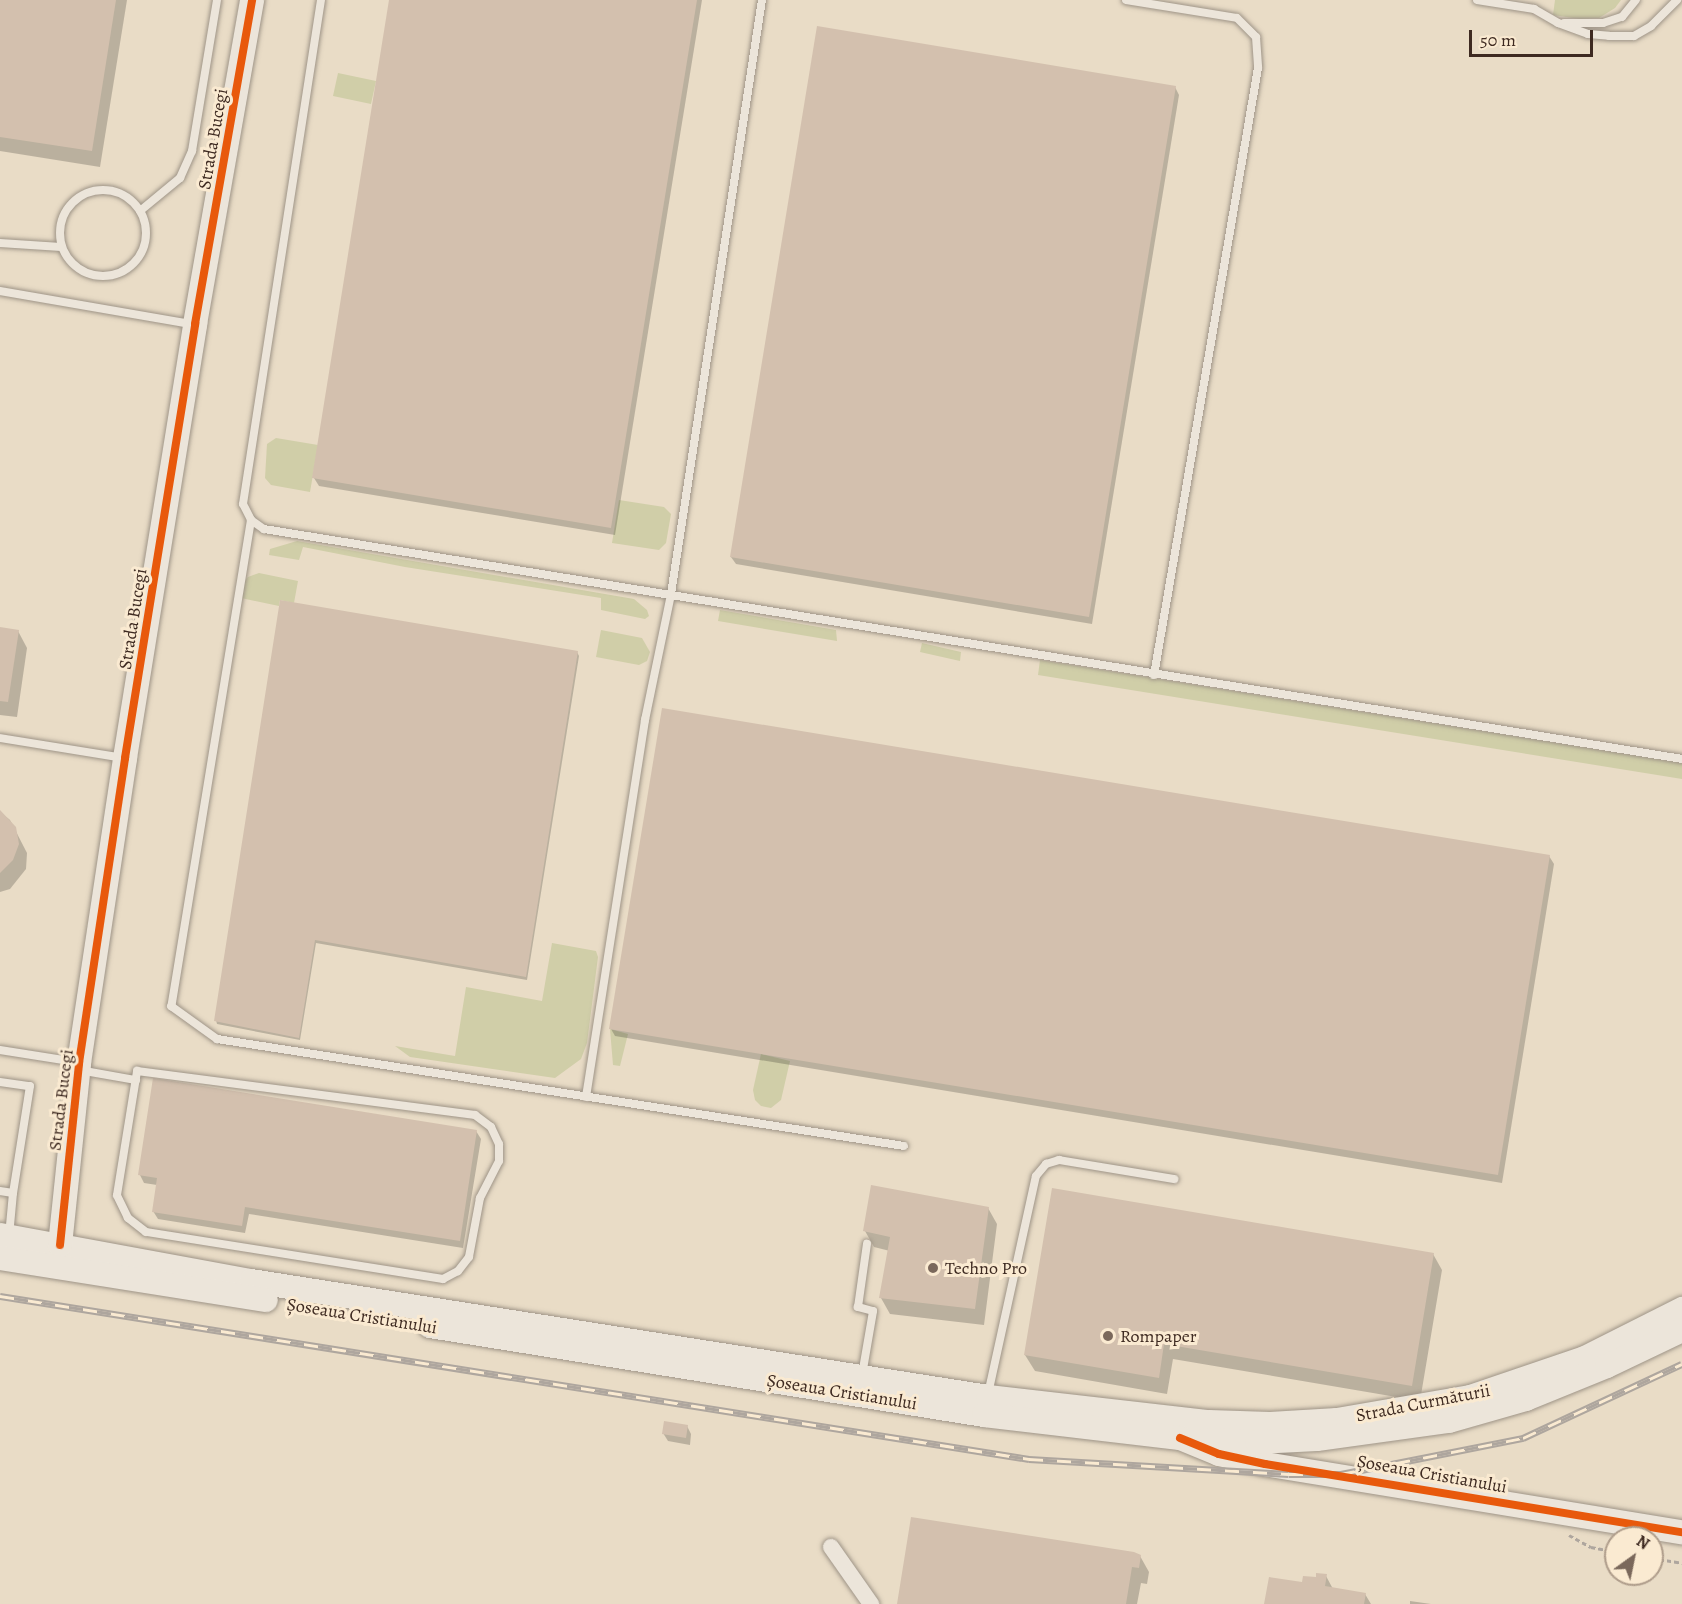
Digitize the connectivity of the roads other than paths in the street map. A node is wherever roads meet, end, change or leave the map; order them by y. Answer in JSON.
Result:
{"nodes":[{"id":1,"x":217,"y":0,"type":"edge"},
{"id":2,"x":252,"y":0,"type":"edge"},
{"id":3,"x":321,"y":0,"type":"edge"},
{"id":4,"x":762,"y":0,"type":"edge"},
{"id":5,"x":1126,"y":0,"type":"edge"},
{"id":6,"x":1477,"y":0,"type":"edge"},
{"id":7,"x":1636,"y":0,"type":"edge"},
{"id":8,"x":1677,"y":0,"type":"edge"},
{"id":9,"x":1493,"y":1,"type":"edge"},
{"id":10,"x":1558,"y":23,"type":"junction"},
{"id":11,"x":140,"y":211,"type":"junction"},
{"id":12,"x":0,"y":243,"type":"edge"},
{"id":13,"x":61,"y":247,"type":"junction"},
{"id":14,"x":0,"y":291,"type":"edge"},
{"id":15,"x":195,"y":324,"type":"junction"},
{"id":16,"x":250,"y":520,"type":"junction"},
{"id":17,"x":671,"y":594,"type":"junction"},
{"id":18,"x":1154,"y":675,"type":"junction"},
{"id":19,"x":0,"y":738,"type":"edge"},
{"id":20,"x":125,"y":758,"type":"junction"},
{"id":21,"x":1682,"y":759,"type":"edge"},
{"id":22,"x":0,"y":1050,"type":"edge"},
{"id":23,"x":79,"y":1066,"type":"junction"},
{"id":24,"x":136,"y":1080,"type":"junction"},
{"id":25,"x":0,"y":1082,"type":"edge"},
{"id":26,"x":586,"y":1096,"type":"junction"},
{"id":27,"x":904,"y":1146,"type":"dead end"},
{"id":28,"x":1174,"y":1179,"type":"dead end"},
{"id":29,"x":0,"y":1191,"type":"edge"},
{"id":30,"x":13,"y":1193,"type":"junction"},
{"id":31,"x":2,"y":1244,"type":"edge"},
{"id":32,"x":867,"y":1244,"type":"dead end"},
{"id":33,"x":60,"y":1245,"type":"junction"},
{"id":34,"x":1682,"y":1309,"type":"edge"},
{"id":35,"x":1682,"y":1330,"type":"edge"},
{"id":36,"x":861,"y":1377,"type":"junction"},
{"id":37,"x":988,"y":1397,"type":"junction"},
{"id":38,"x":1147,"y":1416,"type":"joint"},
{"id":39,"x":1180,"y":1438,"type":"junction"},
{"id":40,"x":1682,"y":1532,"type":"edge"},
{"id":41,"x":831,"y":1546,"type":"dead end"},
{"id":42,"x":871,"y":1604,"type":"edge"}],
"edges":[{"from":1,"to":11,"type":"lane"},
{"from":2,"to":15,"type":"main road","name":"Strada Bucegi"},
{"from":3,"to":16,"type":"lane"},
{"from":4,"to":17,"type":"lane"},
{"from":5,"to":18,"type":"lane"},
{"from":6,"to":9,"type":"lane"},
{"from":7,"to":10,"type":"lane"},
{"from":8,"to":10,"type":"lane"},
{"from":9,"to":10,"type":"lane"},
{"from":11,"to":13,"type":"lane"},
{"from":11,"to":13,"type":"lane"},
{"from":12,"to":13,"type":"lane"},
{"from":14,"to":15,"type":"lane"},
{"from":15,"to":20,"type":"main road","name":"Strada Bucegi"},
{"from":16,"to":17,"type":"lane"},
{"from":16,"to":26,"type":"lane"},
{"from":17,"to":18,"type":"lane"},
{"from":17,"to":26,"type":"lane"},
{"from":18,"to":21,"type":"lane"},
{"from":19,"to":20,"type":"lane"},
{"from":20,"to":23,"type":"main road","name":"Strada Bucegi"},
{"from":22,"to":23,"type":"lane"},
{"from":23,"to":24,"type":"lane"},
{"from":23,"to":33,"type":"main road","name":"Strada Bucegi"},
{"from":24,"to":24,"type":"lane"},
{"from":25,"to":30,"type":"lane"},
{"from":26,"to":27,"type":"lane"},
{"from":28,"to":37,"type":"lane"},
{"from":29,"to":30,"type":"lane"},
{"from":30,"to":31,"type":"lane"},
{"from":31,"to":33,"type":"main road","name":"Șoseaua Cristianului"},
{"from":31,"to":39,"type":"main road","name":"Șoseaua Cristianului"},
{"from":32,"to":36,"type":"lane"},
{"from":33,"to":36,"type":"main road","name":"Șoseaua Cristianului"},
{"from":34,"to":38,"type":"main road","name":"Strada Curmăturii"},
{"from":35,"to":39,"type":"main road","name":"Strada Curmăturii"},
{"from":36,"to":37,"type":"main road","name":"Șoseaua Cristianului"},
{"from":37,"to":38,"type":"main road","name":"Șoseaua Cristianului"},
{"from":39,"to":40,"type":"main road","name":"Șoseaua Cristianului"},
{"from":41,"to":42,"type":"street"}]}
